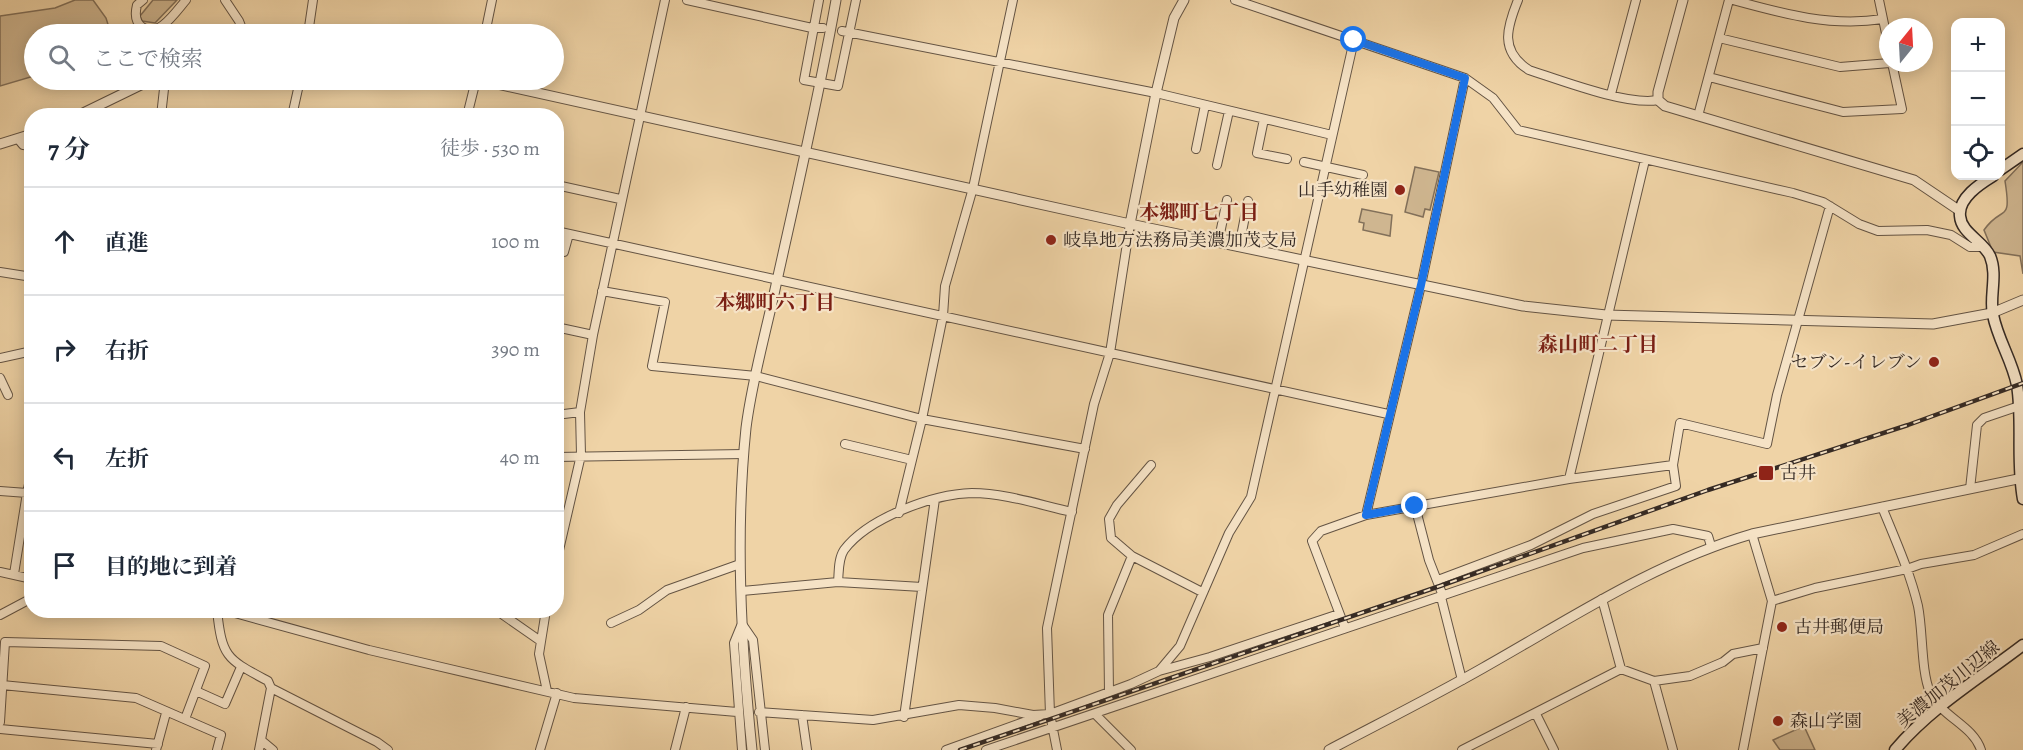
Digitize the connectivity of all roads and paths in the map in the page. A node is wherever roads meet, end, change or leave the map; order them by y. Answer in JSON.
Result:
{"nodes":[{"id":1,"x":143,"y":0,"type":"edge"},
{"id":2,"x":186,"y":0,"type":"edge"},
{"id":3,"x":225,"y":0,"type":"edge"},
{"id":4,"x":313,"y":0,"type":"edge"},
{"id":5,"x":492,"y":0,"type":"edge"},
{"id":6,"x":665,"y":0,"type":"edge"},
{"id":7,"x":687,"y":0,"type":"edge"},
{"id":8,"x":738,"y":0,"type":"edge"},
{"id":9,"x":819,"y":0,"type":"edge"},
{"id":10,"x":836,"y":0,"type":"edge"},
{"id":11,"x":856,"y":0,"type":"edge"},
{"id":12,"x":1013,"y":0,"type":"edge"},
{"id":13,"x":1184,"y":0,"type":"edge"},
{"id":14,"x":1235,"y":0,"type":"edge"},
{"id":15,"x":1518,"y":0,"type":"edge"},
{"id":16,"x":1636,"y":0,"type":"edge"},
{"id":17,"x":1683,"y":0,"type":"edge"},
{"id":18,"x":1731,"y":0,"type":"edge"},
{"id":19,"x":1879,"y":0,"type":"edge"},
{"id":20,"x":732,"y":9,"type":"junction"},
{"id":21,"x":1883,"y":18,"type":"edge"},
{"id":22,"x":1879,"y":19,"type":"edge"},
{"id":23,"x":140,"y":24,"type":"edge"},
{"id":24,"x":164,"y":24,"type":"edge"},
{"id":25,"x":240,"y":24,"type":"edge"},
{"id":26,"x":309,"y":24,"type":"edge"},
{"id":27,"x":487,"y":24,"type":"edge"},
{"id":28,"x":812,"y":28,"type":"junction"},
{"id":29,"x":823,"y":28,"type":"dead end"},
{"id":30,"x":846,"y":32,"type":"junction"},
{"id":31,"x":1719,"y":38,"type":"junction"},
{"id":32,"x":1354,"y":40,"type":"junction"},
{"id":33,"x":999,"y":62,"type":"junction"},
{"id":34,"x":1879,"y":64,"type":"edge"},
{"id":35,"x":1893,"y":72,"type":"edge"},
{"id":36,"x":1709,"y":77,"type":"junction"},
{"id":37,"x":1465,"y":78,"type":"junction"},
{"id":38,"x":821,"y":84,"type":"junction"},
{"id":39,"x":130,"y":90,"type":"edge"},
{"id":40,"x":164,"y":90,"type":"edge"},
{"id":41,"x":298,"y":90,"type":"edge"},
{"id":42,"x":474,"y":90,"type":"edge"},
{"id":43,"x":525,"y":90,"type":"edge"},
{"id":44,"x":1156,"y":93,"type":"junction"},
{"id":45,"x":1611,"y":94,"type":"junction"},
{"id":46,"x":1658,"y":100,"type":"junction"},
{"id":47,"x":1205,"y":105,"type":"junction"},
{"id":48,"x":93,"y":108,"type":"edge"},
{"id":49,"x":162,"y":108,"type":"edge"},
{"id":50,"x":294,"y":108,"type":"edge"},
{"id":51,"x":469,"y":108,"type":"edge"},
{"id":52,"x":1229,"y":111,"type":"junction"},
{"id":53,"x":639,"y":114,"type":"junction"},
{"id":54,"x":1698,"y":116,"type":"junction"},
{"id":55,"x":1264,"y":119,"type":"junction"},
{"id":56,"x":1332,"y":135,"type":"junction"},
{"id":57,"x":24,"y":137,"type":"edge"},
{"id":58,"x":18,"y":139,"type":"junction"},
{"id":59,"x":0,"y":144,"type":"edge"},
{"id":60,"x":24,"y":145,"type":"edge"},
{"id":61,"x":1196,"y":149,"type":"dead end"},
{"id":62,"x":805,"y":152,"type":"junction"},
{"id":63,"x":2023,"y":154,"type":"edge"},
{"id":64,"x":1287,"y":159,"type":"dead end"},
{"id":65,"x":1645,"y":160,"type":"junction"},
{"id":66,"x":1304,"y":162,"type":"dead end"},
{"id":67,"x":1217,"y":165,"type":"dead end"},
{"id":68,"x":1325,"y":167,"type":"junction"},
{"id":69,"x":2005,"y":167,"type":"edge"},
{"id":70,"x":1363,"y":175,"type":"dead end"},
{"id":71,"x":1987,"y":180,"type":"edge"},
{"id":72,"x":564,"y":187,"type":"edge"},
{"id":73,"x":973,"y":188,"type":"junction"},
{"id":74,"x":620,"y":198,"type":"junction"},
{"id":75,"x":1227,"y":200,"type":"dead end"},
{"id":76,"x":1248,"y":201,"type":"dead end"},
{"id":77,"x":1830,"y":206,"type":"junction"},
{"id":78,"x":1960,"y":211,"type":"junction"},
{"id":79,"x":1131,"y":224,"type":"junction"},
{"id":80,"x":564,"y":233,"type":"edge"},
{"id":81,"x":569,"y":234,"type":"junction"},
{"id":82,"x":610,"y":243,"type":"junction"},
{"id":83,"x":1218,"y":243,"type":"junction"},
{"id":84,"x":1239,"y":247,"type":"junction"},
{"id":85,"x":1983,"y":247,"type":"junction"},
{"id":86,"x":564,"y":252,"type":"edge"},
{"id":87,"x":1304,"y":261,"type":"junction"},
{"id":88,"x":0,"y":272,"type":"edge"},
{"id":89,"x":24,"y":276,"type":"edge"},
{"id":90,"x":777,"y":279,"type":"junction"},
{"id":91,"x":1421,"y":285,"type":"junction"},
{"id":92,"x":603,"y":291,"type":"junction"},
{"id":93,"x":2023,"y":300,"type":"edge"},
{"id":94,"x":1992,"y":313,"type":"junction"},
{"id":95,"x":1606,"y":315,"type":"junction"},
{"id":96,"x":943,"y":316,"type":"junction"},
{"id":97,"x":1800,"y":320,"type":"junction"},
{"id":98,"x":564,"y":329,"type":"edge"},
{"id":99,"x":593,"y":335,"type":"junction"},
{"id":100,"x":24,"y":353,"type":"edge"},
{"id":101,"x":1110,"y":353,"type":"junction"},
{"id":102,"x":0,"y":358,"type":"edge"},
{"id":103,"x":756,"y":376,"type":"junction"},
{"id":104,"x":0,"y":378,"type":"edge"},
{"id":105,"x":1277,"y":387,"type":"junction"},
{"id":106,"x":8,"y":395,"type":"dead end"},
{"id":107,"x":2020,"y":405,"type":"edge"},
{"id":108,"x":580,"y":412,"type":"junction"},
{"id":109,"x":564,"y":414,"type":"edge"},
{"id":110,"x":1388,"y":414,"type":"junction"},
{"id":111,"x":922,"y":419,"type":"junction"},
{"id":112,"x":845,"y":444,"type":"dead end"},
{"id":113,"x":1085,"y":449,"type":"junction"},
{"id":114,"x":744,"y":454,"type":"junction"},
{"id":115,"x":581,"y":455,"type":"junction"},
{"id":116,"x":564,"y":456,"type":"edge"},
{"id":117,"x":912,"y":460,"type":"junction"},
{"id":118,"x":1151,"y":465,"type":"dead end"},
{"id":119,"x":1673,"y":465,"type":"junction"},
{"id":120,"x":2021,"y":478,"type":"edge"},
{"id":121,"x":1569,"y":479,"type":"junction"},
{"id":122,"x":24,"y":488,"type":"edge"},
{"id":123,"x":1970,"y":489,"type":"junction"},
{"id":124,"x":0,"y":490,"type":"edge"},
{"id":125,"x":935,"y":499,"type":"junction"},
{"id":126,"x":2023,"y":499,"type":"edge"},
{"id":127,"x":1415,"y":506,"type":"junction"},
{"id":128,"x":1882,"y":507,"type":"junction"},
{"id":129,"x":1072,"y":512,"type":"junction"},
{"id":130,"x":899,"y":513,"type":"junction"},
{"id":131,"x":1366,"y":515,"type":"junction"},
{"id":132,"x":24,"y":516,"type":"edge"},
{"id":133,"x":564,"y":528,"type":"edge"},
{"id":134,"x":1752,"y":534,"type":"junction"},
{"id":135,"x":2023,"y":534,"type":"edge"},
{"id":136,"x":1711,"y":546,"type":"junction"},
{"id":137,"x":1132,"y":556,"type":"junction"},
{"id":138,"x":740,"y":564,"type":"junction"},
{"id":139,"x":1907,"y":569,"type":"junction"},
{"id":140,"x":0,"y":572,"type":"edge"},
{"id":141,"x":14,"y":574,"type":"junction"},
{"id":142,"x":24,"y":577,"type":"edge"},
{"id":143,"x":1438,"y":580,"type":"junction"},
{"id":144,"x":838,"y":582,"type":"junction"},
{"id":145,"x":922,"y":588,"type":"junction"},
{"id":146,"x":742,"y":591,"type":"junction"},
{"id":147,"x":1202,"y":592,"type":"junction"},
{"id":148,"x":1442,"y":596,"type":"junction"},
{"id":149,"x":1602,"y":599,"type":"junction"},
{"id":150,"x":24,"y":602,"type":"edge"},
{"id":151,"x":1772,"y":602,"type":"junction"},
{"id":152,"x":1339,"y":614,"type":"junction"},
{"id":153,"x":0,"y":615,"type":"edge"},
{"id":154,"x":218,"y":618,"type":"edge"},
{"id":155,"x":253,"y":618,"type":"edge"},
{"id":156,"x":507,"y":618,"type":"edge"},
{"id":157,"x":544,"y":618,"type":"edge"},
{"id":158,"x":611,"y":623,"type":"dead end"},
{"id":159,"x":742,"y":624,"type":"junction"},
{"id":160,"x":1345,"y":628,"type":"junction"},
{"id":161,"x":539,"y":640,"type":"junction"},
{"id":162,"x":2023,"y":645,"type":"edge"},
{"id":163,"x":1763,"y":648,"type":"junction"},
{"id":164,"x":241,"y":667,"type":"junction"},
{"id":165,"x":1621,"y":669,"type":"junction"},
{"id":166,"x":1159,"y":671,"type":"junction"},
{"id":167,"x":1462,"y":680,"type":"junction"},
{"id":168,"x":1654,"y":681,"type":"junction"},
{"id":169,"x":2,"y":685,"type":"junction"},
{"id":170,"x":271,"y":688,"type":"junction"},
{"id":171,"x":196,"y":691,"type":"junction"},
{"id":172,"x":548,"y":691,"type":"junction"},
{"id":173,"x":1109,"y":692,"type":"junction"},
{"id":174,"x":557,"y":693,"type":"junction"},
{"id":175,"x":686,"y":707,"type":"junction"},
{"id":176,"x":1940,"y":708,"type":"junction"},
{"id":177,"x":737,"y":712,"type":"junction"},
{"id":178,"x":759,"y":712,"type":"junction"},
{"id":179,"x":166,"y":713,"type":"junction"},
{"id":180,"x":1047,"y":714,"type":"junction"},
{"id":181,"x":1536,"y":714,"type":"junction"},
{"id":182,"x":802,"y":715,"type":"junction"},
{"id":183,"x":1096,"y":715,"type":"junction"},
{"id":184,"x":904,"y":717,"type":"junction"},
{"id":185,"x":185,"y":720,"type":"junction"},
{"id":186,"x":0,"y":722,"type":"edge"},
{"id":187,"x":1052,"y":727,"type":"junction"},
{"id":188,"x":0,"y":729,"type":"edge"},
{"id":189,"x":261,"y":740,"type":"junction"},
{"id":190,"x":157,"y":747,"type":"edge"},
{"id":191,"x":1056,"y":749,"type":"edge"},
{"id":192,"x":217,"y":750,"type":"edge"},
{"id":193,"x":259,"y":750,"type":"edge"},
{"id":194,"x":273,"y":750,"type":"edge"},
{"id":195,"x":388,"y":750,"type":"edge"},
{"id":196,"x":540,"y":750,"type":"edge"},
{"id":197,"x":675,"y":750,"type":"edge"},
{"id":198,"x":742,"y":750,"type":"edge"},
{"id":199,"x":752,"y":750,"type":"edge"},
{"id":200,"x":765,"y":750,"type":"edge"},
{"id":201,"x":807,"y":750,"type":"edge"},
{"id":202,"x":946,"y":750,"type":"edge"},
{"id":203,"x":986,"y":750,"type":"edge"},
{"id":204,"x":1131,"y":750,"type":"edge"},
{"id":205,"x":1329,"y":750,"type":"edge"},
{"id":206,"x":1462,"y":750,"type":"edge"},
{"id":207,"x":1554,"y":750,"type":"edge"},
{"id":208,"x":1673,"y":750,"type":"edge"},
{"id":209,"x":1743,"y":750,"type":"edge"},
{"id":210,"x":1895,"y":750,"type":"edge"},
{"id":211,"x":1981,"y":750,"type":"edge"}],
"edges":[{"from":1,"to":23,"type":"street"},
{"from":2,"to":24,"type":"street"},
{"from":3,"to":25,"type":"street"},
{"from":4,"to":26,"type":"street"},
{"from":5,"to":27,"type":"street"},
{"from":6,"to":53,"type":"street"},
{"from":7,"to":20,"type":"street"},
{"from":8,"to":20,"type":"street"},
{"from":9,"to":28,"type":"street"},
{"from":10,"to":38,"type":"street"},
{"from":11,"to":30,"type":"street"},
{"from":12,"to":33,"type":"street"},
{"from":13,"to":44,"type":"street"},
{"from":14,"to":32,"type":"street"},
{"from":15,"to":45,"type":"street"},
{"from":16,"to":45,"type":"street"},
{"from":17,"to":46,"type":"street"},
{"from":18,"to":22,"type":"street"},
{"from":18,"to":31,"type":"street"},
{"from":19,"to":21,"type":"street"},
{"from":20,"to":28,"type":"street"},
{"from":28,"to":29,"type":"street"},
{"from":28,"to":38,"type":"street"},
{"from":30,"to":33,"type":"street"},
{"from":30,"to":38,"type":"street"},
{"from":31,"to":34,"type":"street"},
{"from":31,"to":36,"type":"street"},
{"from":32,"to":37,"type":"street"},
{"from":32,"to":56,"type":"street"},
{"from":33,"to":44,"type":"street"},
{"from":33,"to":73,"type":"street"},
{"from":35,"to":36,"type":"street"},
{"from":36,"to":54,"type":"street"},
{"from":37,"to":65,"type":"street"},
{"from":37,"to":91,"type":"street"},
{"from":38,"to":62,"type":"street"},
{"from":39,"to":48,"type":"street"},
{"from":40,"to":49,"type":"street"},
{"from":41,"to":50,"type":"street"},
{"from":42,"to":51,"type":"street"},
{"from":43,"to":53,"type":"street"},
{"from":44,"to":47,"type":"street"},
{"from":44,"to":79,"type":"street"},
{"from":45,"to":46,"type":"street"},
{"from":46,"to":54,"type":"street"},
{"from":47,"to":52,"type":"street"},
{"from":47,"to":61,"type":"street"},
{"from":52,"to":55,"type":"street"},
{"from":52,"to":67,"type":"street"},
{"from":53,"to":62,"type":"street"},
{"from":53,"to":74,"type":"street"},
{"from":54,"to":78,"type":"street"},
{"from":55,"to":56,"type":"street"},
{"from":55,"to":64,"type":"street"},
{"from":56,"to":68,"type":"street"},
{"from":57,"to":58,"type":"street"},
{"from":58,"to":59,"type":"street"},
{"from":58,"to":60,"type":"street"},
{"from":62,"to":73,"type":"street"},
{"from":62,"to":90,"type":"street"},
{"from":63,"to":69,"type":"main road"},
{"from":65,"to":77,"type":"street"},
{"from":65,"to":95,"type":"street"},
{"from":66,"to":68,"type":"street"},
{"from":68,"to":70,"type":"street"},
{"from":68,"to":87,"type":"street"},
{"from":71,"to":78,"type":"main road"},
{"from":72,"to":74,"type":"street"},
{"from":73,"to":79,"type":"street"},
{"from":73,"to":96,"type":"street"},
{"from":74,"to":82,"type":"street"},
{"from":75,"to":83,"type":"street"},
{"from":76,"to":84,"type":"street"},
{"from":77,"to":85,"type":"street"},
{"from":77,"to":97,"type":"street"},
{"from":78,"to":85,"type":"main road"},
{"from":79,"to":83,"type":"street"},
{"from":79,"to":101,"type":"street"},
{"from":80,"to":81,"type":"street"},
{"from":81,"to":82,"type":"street"},
{"from":81,"to":86,"type":"street"},
{"from":82,"to":90,"type":"street"},
{"from":82,"to":92,"type":"street"},
{"from":83,"to":84,"type":"street"},
{"from":84,"to":87,"type":"street"},
{"from":85,"to":94,"type":"main road"},
{"from":87,"to":91,"type":"street"},
{"from":87,"to":105,"type":"street"},
{"from":88,"to":89,"type":"street"},
{"from":90,"to":96,"type":"street"},
{"from":90,"to":103,"type":"street"},
{"from":91,"to":95,"type":"street"},
{"from":91,"to":110,"type":"street"},
{"from":92,"to":99,"type":"street"},
{"from":92,"to":103,"type":"street"},
{"from":93,"to":94,"type":"street"},
{"from":94,"to":97,"type":"street"},
{"from":94,"to":107,"type":"main road"},
{"from":95,"to":97,"type":"street"},
{"from":95,"to":121,"type":"street"},
{"from":96,"to":101,"type":"street"},
{"from":96,"to":111,"type":"street"},
{"from":97,"to":119,"type":"street"},
{"from":98,"to":99,"type":"street"},
{"from":99,"to":108,"type":"street"},
{"from":100,"to":102,"type":"street"},
{"from":101,"to":105,"type":"street"},
{"from":101,"to":113,"type":"street"},
{"from":103,"to":111,"type":"street"},
{"from":103,"to":114,"type":"street"},
{"from":104,"to":106,"type":"street"},
{"from":105,"to":110,"type":"street"},
{"from":105,"to":147,"type":"street"},
{"from":107,"to":120,"type":"main road"},
{"from":107,"to":123,"type":"street"},
{"from":108,"to":109,"type":"street"},
{"from":108,"to":115,"type":"street"},
{"from":110,"to":131,"type":"street"},
{"from":111,"to":113,"type":"street"},
{"from":111,"to":117,"type":"street"},
{"from":112,"to":117,"type":"street"},
{"from":113,"to":129,"type":"street"},
{"from":114,"to":115,"type":"street"},
{"from":114,"to":138,"type":"street"},
{"from":115,"to":116,"type":"street"},
{"from":115,"to":133,"type":"street"},
{"from":117,"to":130,"type":"street"},
{"from":118,"to":137,"type":"street"},
{"from":119,"to":121,"type":"street"},
{"from":119,"to":143,"type":"street"},
{"from":120,"to":123,"type":"street"},
{"from":120,"to":126,"type":"main road"},
{"from":121,"to":127,"type":"street"},
{"from":122,"to":124,"type":"street"},
{"from":123,"to":128,"type":"street"},
{"from":125,"to":129,"type":"street"},
{"from":125,"to":130,"type":"street"},
{"from":125,"to":145,"type":"street"},
{"from":127,"to":131,"type":"street"},
{"from":127,"to":143,"type":"street"},
{"from":128,"to":134,"type":"street"},
{"from":128,"to":139,"type":"street"},
{"from":129,"to":180,"type":"street"},
{"from":130,"to":144,"type":"street"},
{"from":131,"to":152,"type":"street"},
{"from":132,"to":141,"type":"street"},
{"from":134,"to":136,"type":"street"},
{"from":134,"to":151,"type":"street"},
{"from":135,"to":139,"type":"street"},
{"from":136,"to":148,"type":"street"},
{"from":136,"to":149,"type":"street"},
{"from":137,"to":147,"type":"street"},
{"from":137,"to":173,"type":"street"},
{"from":138,"to":146,"type":"street"},
{"from":138,"to":158,"type":"street"},
{"from":139,"to":151,"type":"street"},
{"from":139,"to":176,"type":"street"},
{"from":140,"to":141,"type":"street"},
{"from":141,"to":142,"type":"street"},
{"from":143,"to":148,"type":"street"},
{"from":144,"to":145,"type":"street"},
{"from":144,"to":146,"type":"street"},
{"from":145,"to":184,"type":"street"},
{"from":146,"to":159,"type":"street"},
{"from":147,"to":166,"type":"street"},
{"from":148,"to":160,"type":"street"},
{"from":148,"to":167,"type":"street"},
{"from":149,"to":165,"type":"street"},
{"from":149,"to":167,"type":"street"},
{"from":150,"to":153,"type":"street"},
{"from":151,"to":163,"type":"street"},
{"from":152,"to":160,"type":"street"},
{"from":152,"to":166,"type":"street"},
{"from":154,"to":164,"type":"street"},
{"from":155,"to":172,"type":"street"},
{"from":156,"to":161,"type":"street"},
{"from":157,"to":161,"type":"street"},
{"from":159,"to":177,"type":"street"},
{"from":159,"to":178,"type":"street"},
{"from":159,"to":199,"type":"street"},
{"from":160,"to":183,"type":"street"},
{"from":161,"to":172,"type":"street"},
{"from":162,"to":176,"type":"main road","name":"美濃加茂川辺線"},
{"from":163,"to":168,"type":"street"},
{"from":163,"to":209,"type":"street"},
{"from":164,"to":170,"type":"street"},
{"from":164,"to":171,"type":"street"},
{"from":165,"to":168,"type":"street"},
{"from":165,"to":181,"type":"street"},
{"from":166,"to":173,"type":"street"},
{"from":167,"to":205,"type":"street"},
{"from":168,"to":208,"type":"street"},
{"from":169,"to":171,"type":"street"},
{"from":169,"to":179,"type":"street"},
{"from":169,"to":186,"type":"street"},
{"from":170,"to":189,"type":"street"},
{"from":170,"to":195,"type":"street"},
{"from":171,"to":185,"type":"street"},
{"from":172,"to":174,"type":"street"},
{"from":173,"to":180,"type":"street"},
{"from":174,"to":175,"type":"street"},
{"from":174,"to":196,"type":"street"},
{"from":175,"to":177,"type":"street"},
{"from":175,"to":197,"type":"street"},
{"from":176,"to":210,"type":"main road","name":"美濃加茂川辺線"},
{"from":176,"to":211,"type":"street"},
{"from":177,"to":198,"type":"street"},
{"from":178,"to":182,"type":"street"},
{"from":178,"to":200,"type":"street"},
{"from":179,"to":185,"type":"street"},
{"from":179,"to":190,"type":"street"},
{"from":180,"to":184,"type":"street"},
{"from":180,"to":187,"type":"street"},
{"from":180,"to":202,"type":"street"},
{"from":181,"to":206,"type":"street"},
{"from":181,"to":207,"type":"street"},
{"from":182,"to":184,"type":"street"},
{"from":182,"to":201,"type":"street"},
{"from":183,"to":187,"type":"street"},
{"from":183,"to":204,"type":"street"},
{"from":185,"to":192,"type":"street"},
{"from":187,"to":191,"type":"street"},
{"from":187,"to":203,"type":"street"},
{"from":188,"to":190,"type":"street"},
{"from":189,"to":193,"type":"street"},
{"from":189,"to":194,"type":"street"}]}
